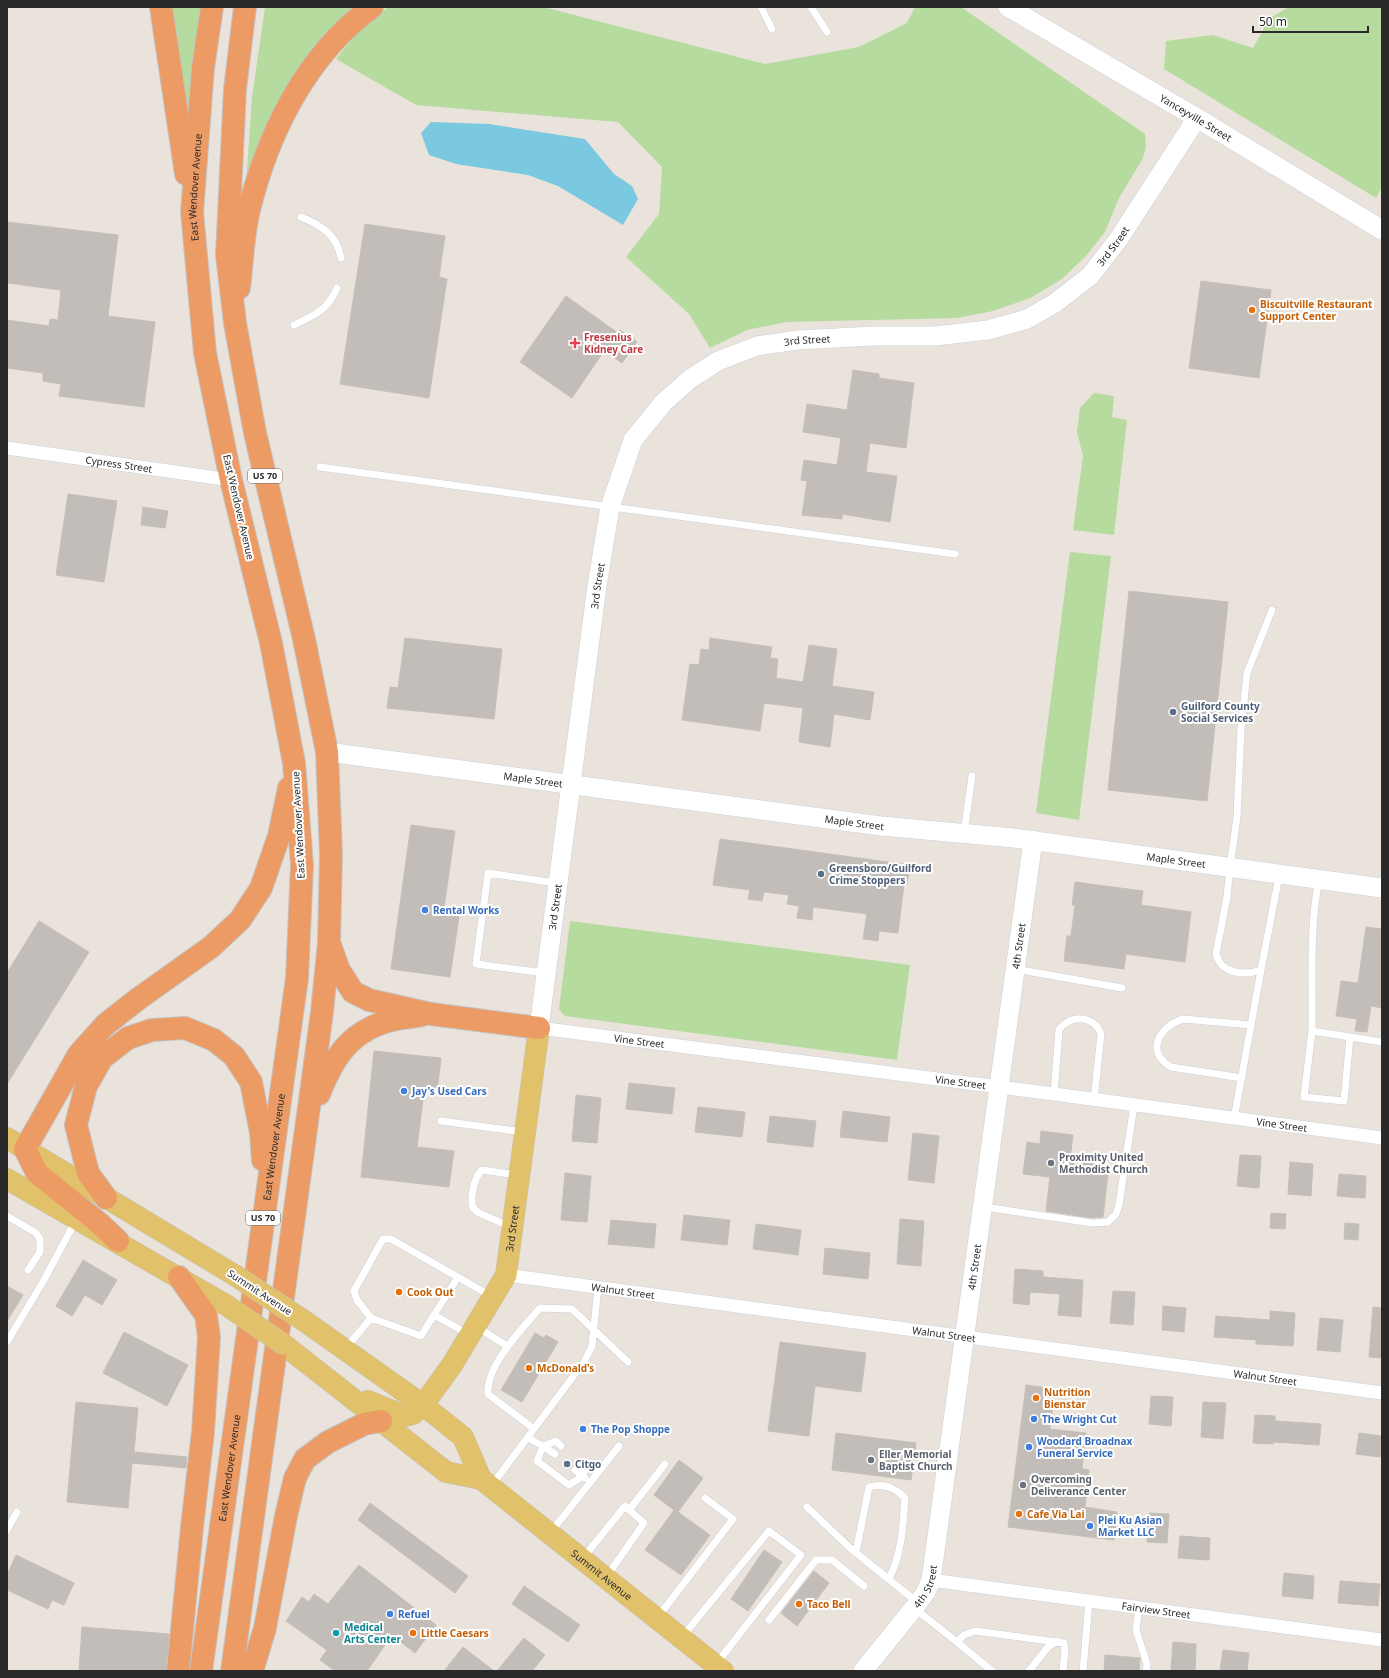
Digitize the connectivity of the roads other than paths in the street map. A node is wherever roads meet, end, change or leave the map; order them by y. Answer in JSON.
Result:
{"nodes":[{"id":1,"x":161,"y":7,"type":"edge"},
{"id":2,"x":212,"y":7,"type":"edge"},
{"id":3,"x":245,"y":7,"type":"edge"},
{"id":4,"x":372,"y":7,"type":"edge"},
{"id":5,"x":761,"y":7,"type":"edge"},
{"id":6,"x":811,"y":7,"type":"edge"},
{"id":7,"x":1008,"y":7,"type":"edge"},
{"id":8,"x":772,"y":29,"type":"dead end"},
{"id":9,"x":827,"y":32,"type":"dead end"},
{"id":10,"x":1196,"y":118,"type":"junction"},
{"id":11,"x":192,"y":212,"type":"junction"},
{"id":12,"x":301,"y":217,"type":"dead end"},
{"id":13,"x":1382,"y":230,"type":"edge"},
{"id":14,"x":341,"y":258,"type":"dead end"},
{"id":15,"x":337,"y":288,"type":"dead end"},
{"id":16,"x":235,"y":323,"type":"junction"},
{"id":17,"x":294,"y":325,"type":"dead end"},
{"id":18,"x":7,"y":448,"type":"edge"},
{"id":19,"x":320,"y":468,"type":"dead end"},
{"id":20,"x":231,"y":480,"type":"junction"},
{"id":21,"x":610,"y":507,"type":"junction"},
{"id":22,"x":955,"y":554,"type":"dead end"},
{"id":23,"x":1272,"y":610,"type":"dead end"},
{"id":24,"x":282,"y":698,"type":"junction"},
{"id":25,"x":327,"y":752,"type":"junction"},
{"id":26,"x":294,"y":763,"type":"junction"},
{"id":27,"x":972,"y":776,"type":"dead end"},
{"id":28,"x":571,"y":785,"type":"junction"},
{"id":29,"x":964,"y":833,"type":"junction"},
{"id":30,"x":1033,"y":840,"type":"junction"},
{"id":31,"x":1230,"y":867,"type":"junction"},
{"id":32,"x":1279,"y":874,"type":"junction"},
{"id":33,"x":1319,"y":879,"type":"junction"},
{"id":34,"x":558,"y":884,"type":"junction"},
{"id":35,"x":1382,"y":888,"type":"edge"},
{"id":36,"x":329,"y":942,"type":"junction"},
{"id":37,"x":1015,"y":969,"type":"junction"},
{"id":38,"x":1261,"y":970,"type":"junction"},
{"id":39,"x":546,"y":973,"type":"junction"},
{"id":40,"x":1122,"y":988,"type":"dead end"},
{"id":41,"x":431,"y":1014,"type":"junction"},
{"id":42,"x":1251,"y":1025,"type":"junction"},
{"id":43,"x":539,"y":1028,"type":"junction"},
{"id":44,"x":1312,"y":1031,"type":"junction"},
{"id":45,"x":1350,"y":1037,"type":"junction"},
{"id":46,"x":1382,"y":1042,"type":"edge"},
{"id":47,"x":1242,"y":1078,"type":"junction"},
{"id":48,"x":998,"y":1088,"type":"junction"},
{"id":49,"x":1054,"y":1094,"type":"junction"},
{"id":50,"x":1094,"y":1100,"type":"junction"},
{"id":51,"x":1134,"y":1105,"type":"junction"},
{"id":52,"x":1234,"y":1119,"type":"junction"},
{"id":53,"x":307,"y":1120,"type":"junction"},
{"id":54,"x":441,"y":1121,"type":"dead end"},
{"id":55,"x":525,"y":1132,"type":"junction"},
{"id":56,"x":1382,"y":1138,"type":"edge"},
{"id":57,"x":16,"y":1144,"type":"edge"},
{"id":58,"x":519,"y":1176,"type":"junction"},
{"id":59,"x":7,"y":1179,"type":"edge"},
{"id":60,"x":106,"y":1198,"type":"junction"},
{"id":61,"x":266,"y":1201,"type":"junction"},
{"id":62,"x":983,"y":1206,"type":"junction"},
{"id":63,"x":7,"y":1216,"type":"edge"},
{"id":64,"x":77,"y":1218,"type":"junction"},
{"id":65,"x":513,"y":1228,"type":"junction"},
{"id":66,"x":118,"y":1242,"type":"junction"},
{"id":67,"x":28,"y":1270,"type":"dead end"},
{"id":68,"x":506,"y":1275,"type":"junction"},
{"id":69,"x":179,"y":1277,"type":"junction"},
{"id":70,"x":458,"y":1277,"type":"junction"},
{"id":71,"x":598,"y":1287,"type":"junction"},
{"id":72,"x":493,"y":1297,"type":"junction"},
{"id":73,"x":434,"y":1315,"type":"junction"},
{"id":74,"x":371,"y":1318,"type":"junction"},
{"id":75,"x":593,"y":1328,"type":"junction"},
{"id":76,"x":472,"y":1331,"type":"junction"},
{"id":77,"x":965,"y":1338,"type":"junction"},
{"id":78,"x":7,"y":1342,"type":"edge"},
{"id":79,"x":507,"y":1346,"type":"junction"},
{"id":80,"x":345,"y":1350,"type":"junction"},
{"id":81,"x":628,"y":1362,"type":"dead end"},
{"id":82,"x":345,"y":1392,"type":"junction"},
{"id":83,"x":1382,"y":1393,"type":"edge"},
{"id":84,"x":423,"y":1406,"type":"junction"},
{"id":85,"x":381,"y":1421,"type":"junction"},
{"id":86,"x":534,"y":1429,"type":"junction"},
{"id":87,"x":528,"y":1438,"type":"junction"},
{"id":88,"x":543,"y":1446,"type":"junction"},
{"id":89,"x":561,"y":1446,"type":"dead end"},
{"id":90,"x":619,"y":1446,"type":"dead end"},
{"id":91,"x":555,"y":1454,"type":"dead end"},
{"id":92,"x":582,"y":1462,"type":"dead end"},
{"id":93,"x":665,"y":1464,"type":"dead end"},
{"id":94,"x":575,"y":1470,"type":"dead end"},
{"id":95,"x":583,"y":1476,"type":"junction"},
{"id":96,"x":590,"y":1482,"type":"junction"},
{"id":97,"x":486,"y":1483,"type":"junction"},
{"id":98,"x":705,"y":1498,"type":"dead end"},
{"id":99,"x":807,"y":1507,"type":"dead end"},
{"id":100,"x":629,"y":1510,"type":"junction"},
{"id":101,"x":17,"y":1512,"type":"dead end"},
{"id":102,"x":7,"y":1530,"type":"edge"},
{"id":103,"x":550,"y":1534,"type":"junction"},
{"id":104,"x":856,"y":1552,"type":"junction"},
{"id":105,"x":582,"y":1559,"type":"junction"},
{"id":106,"x":606,"y":1578,"type":"junction"},
{"id":107,"x":889,"y":1579,"type":"junction"},
{"id":108,"x":931,"y":1580,"type":"junction"},
{"id":109,"x":864,"y":1586,"type":"dead end"},
{"id":110,"x":1090,"y":1601,"type":"junction"},
{"id":111,"x":916,"y":1605,"type":"junction"},
{"id":112,"x":1139,"y":1607,"type":"junction"},
{"id":113,"x":657,"y":1619,"type":"junction"},
{"id":114,"x":769,"y":1620,"type":"dead end"},
{"id":115,"x":681,"y":1638,"type":"junction"},
{"id":116,"x":1382,"y":1640,"type":"edge"},
{"id":117,"x":1057,"y":1641,"type":"junction"},
{"id":118,"x":957,"y":1642,"type":"junction"},
{"id":119,"x":719,"y":1668,"type":"edge"},
{"id":120,"x":178,"y":1671,"type":"edge"},
{"id":121,"x":201,"y":1671,"type":"edge"},
{"id":122,"x":232,"y":1671,"type":"edge"},
{"id":123,"x":252,"y":1671,"type":"edge"},
{"id":124,"x":863,"y":1671,"type":"edge"},
{"id":125,"x":992,"y":1671,"type":"edge"},
{"id":126,"x":1029,"y":1671,"type":"edge"},
{"id":127,"x":1063,"y":1671,"type":"edge"},
{"id":128,"x":1083,"y":1671,"type":"edge"},
{"id":129,"x":1146,"y":1671,"type":"edge"}],
"edges":[{"from":1,"to":11,"type":"highway"},
{"from":2,"to":11,"type":"highway","name":"East Wendover Avenue","number":"US 70"},
{"from":3,"to":16,"type":"highway","number":"US 70"},
{"from":4,"to":16,"type":"highway"},
{"from":5,"to":8,"type":"lane"},
{"from":6,"to":9,"type":"lane"},
{"from":7,"to":10,"type":"street","name":"Yanceyville Street"},
{"from":10,"to":13,"type":"street","name":"Yanceyville Street"},
{"from":10,"to":21,"type":"street","name":"3rd Street"},
{"from":11,"to":20,"type":"highway","name":"East Wendover Avenue","number":"US 70"},
{"from":12,"to":14,"type":"lane"},
{"from":15,"to":17,"type":"lane"},
{"from":16,"to":25,"type":"highway","number":"US 70"},
{"from":18,"to":20,"type":"street","name":"Cypress Street"},
{"from":19,"to":21,"type":"lane"},
{"from":20,"to":24,"type":"highway","name":"East Wendover Avenue","number":"US 70"},
{"from":21,"to":22,"type":"lane"},
{"from":21,"to":28,"type":"street","name":"3rd Street"},
{"from":23,"to":31,"type":"lane"},
{"from":24,"to":25,"type":"highway"},
{"from":24,"to":26,"type":"highway","name":"East Wendover Avenue","number":"US 70"},
{"from":25,"to":28,"type":"street","name":"Maple Street"},
{"from":25,"to":36,"type":"highway","number":"US 70"},
{"from":26,"to":57,"type":"highway"},
{"from":26,"to":61,"type":"highway","name":"East Wendover Avenue","number":"US 70"},
{"from":27,"to":29,"type":"lane"},
{"from":28,"to":29,"type":"street","name":"Maple Street"},
{"from":28,"to":34,"type":"street","name":"3rd Street"},
{"from":29,"to":30,"type":"street","name":"Maple Street"},
{"from":30,"to":31,"type":"street","name":"Maple Street"},
{"from":30,"to":37,"type":"street","name":"4th Street"},
{"from":31,"to":32,"type":"street","name":"Maple Street"},
{"from":31,"to":38,"type":"lane"},
{"from":32,"to":33,"type":"street","name":"Maple Street"},
{"from":32,"to":38,"type":"lane"},
{"from":33,"to":35,"type":"street","name":"Maple Street"},
{"from":33,"to":44,"type":"lane"},
{"from":34,"to":39,"type":"street","name":"3rd Street"},
{"from":34,"to":39,"type":"lane"},
{"from":36,"to":41,"type":"highway"},
{"from":36,"to":53,"type":"highway","number":"US 70"},
{"from":37,"to":40,"type":"lane"},
{"from":37,"to":48,"type":"street","name":"4th Street"},
{"from":38,"to":42,"type":"lane"},
{"from":39,"to":43,"type":"street","name":"3rd Street"},
{"from":41,"to":43,"type":"highway"},
{"from":41,"to":53,"type":"highway"},
{"from":42,"to":47,"type":"lane"},
{"from":42,"to":47,"type":"lane"},
{"from":43,"to":48,"type":"street","name":"Vine Street"},
{"from":43,"to":55,"type":"main road","name":"3rd Street"},
{"from":44,"to":45,"type":"lane"},
{"from":44,"to":45,"type":"lane"},
{"from":45,"to":46,"type":"lane"},
{"from":47,"to":52,"type":"lane"},
{"from":48,"to":49,"type":"street","name":"Vine Street"},
{"from":48,"to":62,"type":"street","name":"4th Street"},
{"from":49,"to":50,"type":"street","name":"Vine Street"},
{"from":49,"to":50,"type":"lane"},
{"from":50,"to":51,"type":"street","name":"Vine Street"},
{"from":51,"to":52,"type":"street","name":"Vine Street"},
{"from":51,"to":62,"type":"lane"},
{"from":52,"to":56,"type":"street","name":"Vine Street"},
{"from":53,"to":122,"type":"highway","number":"US 70"},
{"from":54,"to":55,"type":"lane"},
{"from":55,"to":58,"type":"main road","name":"3rd Street"},
{"from":57,"to":60,"type":"main road","name":"Summit Avenue"},
{"from":57,"to":66,"type":"highway"},
{"from":58,"to":65,"type":"main road","name":"3rd Street"},
{"from":58,"to":65,"type":"lane"},
{"from":59,"to":64,"type":"main road","name":"Summit Avenue"},
{"from":60,"to":61,"type":"highway"},
{"from":60,"to":80,"type":"main road","name":"Summit Avenue","bridge":true},
{"from":61,"to":121,"type":"highway","name":"East Wendover Avenue","number":"US 70"},
{"from":62,"to":77,"type":"street","name":"4th Street"},
{"from":63,"to":67,"type":"lane"},
{"from":64,"to":66,"type":"main road","name":"Summit Avenue"},
{"from":64,"to":78,"type":"lane"},
{"from":65,"to":68,"type":"main road","name":"3rd Street"},
{"from":66,"to":69,"type":"main road","name":"Summit Avenue"},
{"from":68,"to":71,"type":"street","name":"Walnut Street"},
{"from":68,"to":72,"type":"main road","name":"3rd Street"},
{"from":69,"to":82,"type":"main road","name":"Summit Avenue","bridge":true},
{"from":69,"to":120,"type":"highway"},
{"from":70,"to":72,"type":"lane"},
{"from":70,"to":73,"type":"lane"},
{"from":70,"to":74,"type":"lane"},
{"from":71,"to":75,"type":"lane"},
{"from":71,"to":77,"type":"street","name":"Walnut Street"},
{"from":72,"to":76,"type":"main road","name":"3rd Street"},
{"from":73,"to":74,"type":"lane"},
{"from":73,"to":76,"type":"lane"},
{"from":74,"to":80,"type":"lane"},
{"from":75,"to":79,"type":"lane"},
{"from":75,"to":81,"type":"lane"},
{"from":75,"to":86,"type":"lane"},
{"from":76,"to":79,"type":"lane"},
{"from":76,"to":84,"type":"main road","name":"3rd Street"},
{"from":77,"to":83,"type":"street","name":"Walnut Street"},
{"from":77,"to":108,"type":"street","name":"4th Street"},
{"from":79,"to":86,"type":"lane"},
{"from":80,"to":84,"type":"main road","name":"Summit Avenue"},
{"from":82,"to":84,"type":"main road"},
{"from":82,"to":85,"type":"main road","name":"Summit Avenue"},
{"from":84,"to":97,"type":"main road","name":"Summit Avenue"},
{"from":85,"to":97,"type":"main road","name":"Summit Avenue"},
{"from":85,"to":123,"type":"highway"},
{"from":86,"to":87,"type":"lane"},
{"from":87,"to":88,"type":"lane"},
{"from":87,"to":97,"type":"lane"},
{"from":88,"to":89,"type":"lane"},
{"from":88,"to":91,"type":"lane"},
{"from":88,"to":95,"type":"lane"},
{"from":90,"to":96,"type":"lane"},
{"from":92,"to":95,"type":"lane"},
{"from":93,"to":100,"type":"lane"},
{"from":94,"to":95,"type":"lane"},
{"from":95,"to":96,"type":"lane"},
{"from":96,"to":103,"type":"lane"},
{"from":97,"to":103,"type":"main road","name":"Summit Avenue"},
{"from":98,"to":113,"type":"lane"},
{"from":99,"to":104,"type":"lane"},
{"from":100,"to":105,"type":"lane"},
{"from":100,"to":106,"type":"lane"},
{"from":101,"to":102,"type":"lane"},
{"from":103,"to":105,"type":"main road","name":"Summit Avenue"},
{"from":104,"to":107,"type":"lane"},
{"from":104,"to":107,"type":"lane"},
{"from":105,"to":106,"type":"main road","name":"Summit Avenue"},
{"from":106,"to":113,"type":"main road","name":"Summit Avenue"},
{"from":107,"to":111,"type":"lane"},
{"from":108,"to":110,"type":"street","name":"Fairview Street"},
{"from":108,"to":111,"type":"street","name":"4th Street"},
{"from":109,"to":114,"type":"lane"},
{"from":110,"to":112,"type":"street","name":"Fairview Street"},
{"from":110,"to":128,"type":"lane"},
{"from":111,"to":118,"type":"lane"},
{"from":111,"to":124,"type":"street","name":"4th Street"},
{"from":112,"to":116,"type":"street","name":"Fairview Street"},
{"from":112,"to":129,"type":"lane"},
{"from":113,"to":115,"type":"main road","name":"Summit Avenue"},
{"from":115,"to":119,"type":"main road","name":"Summit Avenue"},
{"from":115,"to":119,"type":"lane"},
{"from":117,"to":118,"type":"lane"},
{"from":117,"to":126,"type":"lane"},
{"from":117,"to":127,"type":"lane"},
{"from":118,"to":125,"type":"lane"}]}
